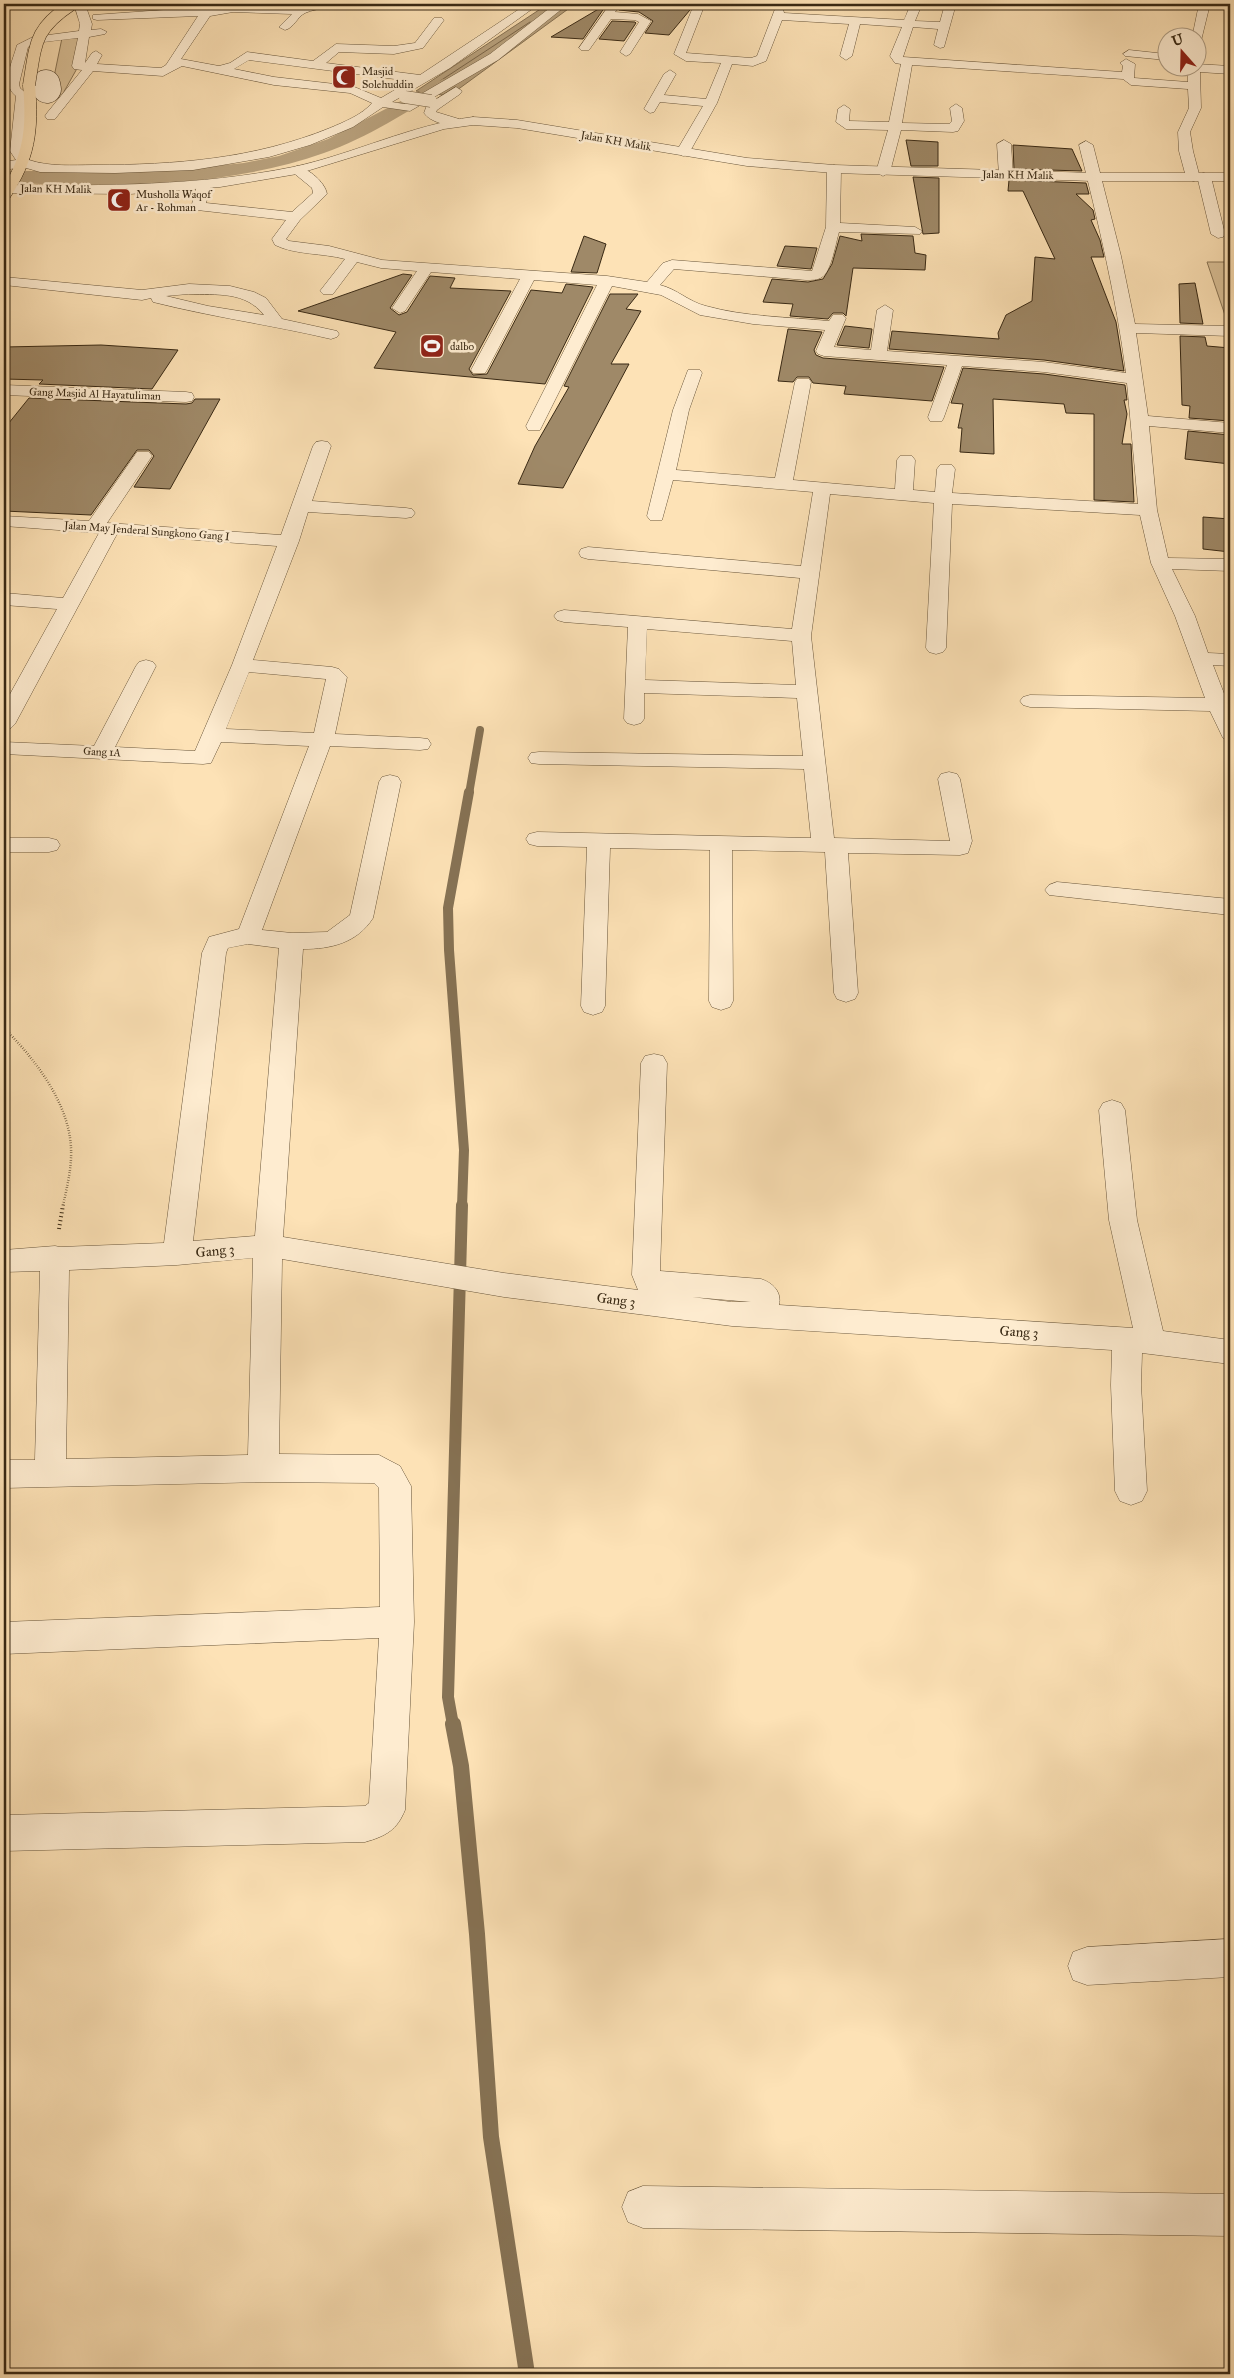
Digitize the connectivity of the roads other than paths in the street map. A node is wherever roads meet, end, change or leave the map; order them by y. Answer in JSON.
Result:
{"nodes":[{"id":1,"x":72,"y":4,"type":"edge"},
{"id":2,"x":79,"y":4,"type":"edge"},
{"id":3,"x":386,"y":4,"type":"edge"},
{"id":4,"x":459,"y":4,"type":"edge"},
{"id":5,"x":534,"y":4,"type":"edge"},
{"id":6,"x":562,"y":4,"type":"edge"},
{"id":7,"x":574,"y":4,"type":"edge"},
{"id":8,"x":615,"y":4,"type":"edge"},
{"id":9,"x":916,"y":4,"type":"edge"},
{"id":10,"x":950,"y":4,"type":"edge"},
{"id":11,"x":1165,"y":4,"type":"edge"},
{"id":12,"x":1204,"y":5,"type":"edge"},
{"id":13,"x":298,"y":7,"type":"edge"},
{"id":14,"x":92,"y":10,"type":"edge"},
{"id":15,"x":696,"y":10,"type":"dead end"},
{"id":16,"x":206,"y":13,"type":"junction"},
{"id":17,"x":607,"y":15,"type":"junction"},
{"id":18,"x":438,"y":20,"type":"dead end"},
{"id":19,"x":855,"y":21,"type":"junction"},
{"id":20,"x":908,"y":24,"type":"junction"},
{"id":21,"x":945,"y":26,"type":"junction"},
{"id":22,"x":285,"y":27,"type":"dead end"},
{"id":23,"x":1199,"y":28,"type":"edge"},
{"id":24,"x":101,"y":32,"type":"junction"},
{"id":25,"x":51,"y":46,"type":"dead end"},
{"id":26,"x":318,"y":46,"type":"dead end"},
{"id":27,"x":336,"y":48,"type":"junction"},
{"id":28,"x":585,"y":48,"type":"dead end"},
{"id":29,"x":626,"y":52,"type":"dead end"},
{"id":30,"x":1129,"y":54,"type":"dead end"},
{"id":31,"x":846,"y":56,"type":"dead end"},
{"id":32,"x":1156,"y":56,"type":"edge"},
{"id":33,"x":95,"y":57,"type":"junction"},
{"id":34,"x":728,"y":60,"type":"junction"},
{"id":35,"x":936,"y":61,"type":"dead end"},
{"id":36,"x":907,"y":62,"type":"junction"},
{"id":37,"x":1114,"y":62,"type":"dead end"},
{"id":38,"x":171,"y":64,"type":"junction"},
{"id":39,"x":316,"y":65,"type":"junction"},
{"id":40,"x":1206,"y":69,"type":"edge"},
{"id":41,"x":47,"y":70,"type":"dead end"},
{"id":42,"x":1230,"y":70,"type":"edge"},
{"id":43,"x":670,"y":74,"type":"dead end"},
{"id":44,"x":1128,"y":76,"type":"junction"},
{"id":45,"x":1195,"y":78,"type":"edge"},
{"id":46,"x":422,"y":79,"type":"junction"},
{"id":47,"x":1195,"y":86,"type":"junction"},
{"id":48,"x":4,"y":93,"type":"edge"},
{"id":49,"x":401,"y":96,"type":"junction"},
{"id":50,"x":435,"y":102,"type":"junction"},
{"id":51,"x":711,"y":103,"type":"junction"},
{"id":52,"x":956,"y":108,"type":"dead end"},
{"id":53,"x":844,"y":109,"type":"dead end"},
{"id":54,"x":51,"y":116,"type":"junction"},
{"id":55,"x":20,"y":120,"type":"junction"},
{"id":56,"x":455,"y":122,"type":"junction"},
{"id":57,"x":895,"y":127,"type":"junction"},
{"id":58,"x":47,"y":128,"type":"dead end"},
{"id":59,"x":42,"y":141,"type":"dead end"},
{"id":60,"x":1004,"y":144,"type":"dead end"},
{"id":61,"x":1086,"y":145,"type":"dead end"},
{"id":62,"x":683,"y":152,"type":"junction"},
{"id":63,"x":4,"y":166,"type":"edge"},
{"id":64,"x":23,"y":167,"type":"junction"},
{"id":65,"x":834,"y":169,"type":"junction"},
{"id":66,"x":297,"y":170,"type":"junction"},
{"id":67,"x":883,"y":172,"type":"junction"},
{"id":68,"x":1006,"y":175,"type":"junction"},
{"id":69,"x":1230,"y":176,"type":"edge"},
{"id":70,"x":1093,"y":177,"type":"junction"},
{"id":71,"x":1198,"y":177,"type":"junction"},
{"id":72,"x":204,"y":185,"type":"junction"},
{"id":73,"x":8,"y":187,"type":"edge"},
{"id":74,"x":295,"y":217,"type":"junction"},
{"id":75,"x":832,"y":227,"type":"junction"},
{"id":76,"x":915,"y":231,"type":"dead end"},
{"id":77,"x":1218,"y":234,"type":"dead end"},
{"id":78,"x":353,"y":258,"type":"junction"},
{"id":79,"x":427,"y":267,"type":"junction"},
{"id":80,"x":530,"y":274,"type":"junction"},
{"id":81,"x":607,"y":280,"type":"junction"},
{"id":82,"x":4,"y":281,"type":"edge"},
{"id":83,"x":652,"y":287,"type":"junction"},
{"id":84,"x":328,"y":291,"type":"dead end"},
{"id":85,"x":142,"y":296,"type":"junction"},
{"id":86,"x":400,"y":308,"type":"dead end"},
{"id":87,"x":884,"y":310,"type":"dead end"},
{"id":88,"x":277,"y":322,"type":"junction"},
{"id":89,"x":1128,"y":328,"type":"junction"},
{"id":90,"x":1230,"y":331,"type":"edge"},
{"id":91,"x":331,"y":334,"type":"dead end"},
{"id":92,"x":878,"y":355,"type":"junction"},
{"id":93,"x":956,"y":361,"type":"junction"},
{"id":94,"x":480,"y":370,"type":"dead end"},
{"id":95,"x":694,"y":373,"type":"dead end"},
{"id":96,"x":1134,"y":379,"type":"junction"},
{"id":97,"x":803,"y":382,"type":"dead end"},
{"id":98,"x":5,"y":391,"type":"edge"},
{"id":99,"x":186,"y":397,"type":"dead end"},
{"id":100,"x":936,"y":416,"type":"dead end"},
{"id":101,"x":1140,"y":420,"type":"junction"},
{"id":102,"x":534,"y":426,"type":"dead end"},
{"id":103,"x":1230,"y":428,"type":"edge"},
{"id":104,"x":322,"y":446,"type":"dead end"},
{"id":105,"x":143,"y":456,"type":"dead end"},
{"id":106,"x":906,"y":460,"type":"dead end"},
{"id":107,"x":946,"y":469,"type":"dead end"},
{"id":108,"x":665,"y":474,"type":"junction"},
{"id":109,"x":783,"y":484,"type":"junction"},
{"id":110,"x":822,"y":488,"type":"junction"},
{"id":111,"x":904,"y":494,"type":"junction"},
{"id":112,"x":943,"y":498,"type":"junction"},
{"id":113,"x":301,"y":506,"type":"junction"},
{"id":114,"x":1148,"y":510,"type":"junction"},
{"id":115,"x":406,"y":513,"type":"dead end"},
{"id":116,"x":656,"y":516,"type":"dead end"},
{"id":117,"x":4,"y":521,"type":"edge"},
{"id":118,"x":102,"y":529,"type":"junction"},
{"id":119,"x":290,"y":541,"type":"junction"},
{"id":120,"x":588,"y":553,"type":"dead end"},
{"id":121,"x":1160,"y":563,"type":"junction"},
{"id":122,"x":1230,"y":565,"type":"edge"},
{"id":123,"x":811,"y":573,"type":"junction"},
{"id":124,"x":4,"y":599,"type":"edge"},
{"id":125,"x":69,"y":604,"type":"junction"},
{"id":126,"x":564,"y":616,"type":"dead end"},
{"id":127,"x":638,"y":622,"type":"junction"},
{"id":128,"x":801,"y":636,"type":"junction"},
{"id":129,"x":936,"y":648,"type":"dead end"},
{"id":130,"x":1200,"y":659,"type":"junction"},
{"id":131,"x":1230,"y":660,"type":"edge"},
{"id":132,"x":146,"y":666,"type":"dead end"},
{"id":133,"x":242,"y":666,"type":"junction"},
{"id":134,"x":634,"y":686,"type":"junction"},
{"id":135,"x":807,"y":692,"type":"junction"},
{"id":136,"x":1030,"y":701,"type":"dead end"},
{"id":137,"x":1218,"y":705,"type":"junction"},
{"id":138,"x":634,"y":719,"type":"dead end"},
{"id":139,"x":4,"y":724,"type":"edge"},
{"id":140,"x":1230,"y":734,"type":"edge"},
{"id":141,"x":214,"y":735,"type":"junction"},
{"id":142,"x":323,"y":738,"type":"junction"},
{"id":143,"x":420,"y":744,"type":"dead end"},
{"id":144,"x":4,"y":748,"type":"edge"},
{"id":145,"x":102,"y":752,"type":"junction"},
{"id":146,"x":540,"y":758,"type":"dead end"},
{"id":147,"x":813,"y":763,"type":"junction"},
{"id":148,"x":949,"y":779,"type":"dead end"},
{"id":149,"x":390,"y":782,"type":"dead end"},
{"id":150,"x":537,"y":839,"type":"dead end"},
{"id":151,"x":600,"y":841,"type":"junction"},
{"id":152,"x":721,"y":843,"type":"junction"},
{"id":153,"x":4,"y":845,"type":"edge"},
{"id":154,"x":49,"y":845,"type":"dead end"},
{"id":155,"x":829,"y":846,"type":"junction"},
{"id":156,"x":1057,"y":890,"type":"dead end"},
{"id":157,"x":1230,"y":907,"type":"edge"},
{"id":158,"x":248,"y":936,"type":"junction"},
{"id":159,"x":292,"y":941,"type":"junction"},
{"id":160,"x":846,"y":992,"type":"dead end"},
{"id":161,"x":721,"y":1001,"type":"dead end"},
{"id":162,"x":593,"y":1006,"type":"dead end"},
{"id":163,"x":654,"y":1063,"type":"dead end"},
{"id":164,"x":1112,"y":1110,"type":"dead end"},
{"id":165,"x":268,"y":1246,"type":"junction"},
{"id":166,"x":177,"y":1254,"type":"junction"},
{"id":167,"x":55,"y":1258,"type":"junction"},
{"id":168,"x":4,"y":1261,"type":"edge"},
{"id":169,"x":763,"y":1316,"type":"junction"},
{"id":170,"x":1139,"y":1341,"type":"junction"},
{"id":171,"x":1230,"y":1352,"type":"edge"},
{"id":172,"x":263,"y":1468,"type":"junction"},
{"id":173,"x":4,"y":1474,"type":"edge"},
{"id":174,"x":50,"y":1474,"type":"junction"},
{"id":175,"x":1131,"y":1491,"type":"dead end"},
{"id":176,"x":397,"y":1622,"type":"junction"},
{"id":177,"x":4,"y":1638,"type":"edge"},
{"id":178,"x":4,"y":1832,"type":"edge"},
{"id":179,"x":1230,"y":1958,"type":"edge"},
{"id":180,"x":1087,"y":1966,"type":"dead end"},
{"id":181,"x":643,"y":2206,"type":"dead end"},
{"id":182,"x":1230,"y":2214,"type":"edge"}],
"edges":[{"from":1,"to":64,"type":"main road","bridge":true},
{"from":2,"to":6,"type":"street"},
{"from":3,"to":4,"type":"street"},
{"from":3,"to":13,"type":"street"},
{"from":5,"to":46,"type":"street"},
{"from":7,"to":50,"type":"street"},
{"from":8,"to":17,"type":"street"},
{"from":9,"to":20,"type":"street"},
{"from":10,"to":21,"type":"street"},
{"from":11,"to":12,"type":"street"},
{"from":12,"to":23,"type":"street"},
{"from":13,"to":16,"type":"street"},
{"from":13,"to":22,"type":"street"},
{"from":14,"to":16,"type":"street"},
{"from":14,"to":24,"type":"street"},
{"from":14,"to":25,"type":"main road"},
{"from":15,"to":34,"type":"street"},
{"from":16,"to":38,"type":"street"},
{"from":17,"to":28,"type":"street"},
{"from":17,"to":29,"type":"street"},
{"from":18,"to":27,"type":"street"},
{"from":19,"to":20,"type":"street"},
{"from":19,"to":31,"type":"street"},
{"from":19,"to":34,"type":"street"},
{"from":20,"to":21,"type":"street"},
{"from":20,"to":36,"type":"street"},
{"from":21,"to":35,"type":"street"},
{"from":24,"to":33,"type":"street"},
{"from":24,"to":55,"type":"street"},
{"from":26,"to":27,"type":"street"},
{"from":27,"to":39,"type":"street"},
{"from":30,"to":32,"type":"street"},
{"from":33,"to":38,"type":"street"},
{"from":33,"to":54,"type":"street"},
{"from":34,"to":51,"type":"street"},
{"from":36,"to":44,"type":"street"},
{"from":36,"to":57,"type":"street"},
{"from":37,"to":44,"type":"street"},
{"from":38,"to":39,"type":"street"},
{"from":39,"to":46,"type":"street"},
{"from":40,"to":42,"type":"street"},
{"from":41,"to":54,"type":"main road"},
{"from":43,"to":51,"type":"street"},
{"from":44,"to":47,"type":"street"},
{"from":45,"to":47,"type":"street"},
{"from":46,"to":49,"type":"street"},
{"from":47,"to":71,"type":"street"},
{"from":48,"to":55,"type":"street"},
{"from":49,"to":50,"type":"street","bridge":true},
{"from":49,"to":64,"type":"street"},
{"from":50,"to":56,"type":"street"},
{"from":51,"to":62,"type":"street"},
{"from":52,"to":57,"type":"street"},
{"from":53,"to":57,"type":"street"},
{"from":54,"to":58,"type":"main road"},
{"from":55,"to":64,"type":"street"},
{"from":56,"to":62,"type":"street","name":"Jalan KH Malik"},
{"from":56,"to":66,"type":"street","name":"Jalan KH Malik"},
{"from":57,"to":67,"type":"street"},
{"from":59,"to":64,"type":"main road"},
{"from":60,"to":68,"type":"street"},
{"from":61,"to":70,"type":"street"},
{"from":62,"to":65,"type":"street","name":"Jalan KH Malik"},
{"from":63,"to":64,"type":"street"},
{"from":64,"to":73,"type":"main road"},
{"from":65,"to":67,"type":"street","name":"Jalan KH Malik"},
{"from":65,"to":75,"type":"street"},
{"from":66,"to":72,"type":"street","name":"Jalan KH Malik"},
{"from":66,"to":74,"type":"street"},
{"from":67,"to":68,"type":"street","name":"Jalan KH Malik"},
{"from":68,"to":70,"type":"street","name":"Jalan KH Malik"},
{"from":69,"to":71,"type":"street","name":"Jalan KH Malik"},
{"from":70,"to":71,"type":"street","name":"Jalan KH Malik"},
{"from":70,"to":89,"type":"street"},
{"from":71,"to":77,"type":"street"},
{"from":72,"to":73,"type":"street","name":"Jalan KH Malik"},
{"from":72,"to":74,"type":"street"},
{"from":74,"to":78,"type":"street"},
{"from":75,"to":76,"type":"street"},
{"from":75,"to":83,"type":"street"},
{"from":78,"to":79,"type":"street"},
{"from":78,"to":84,"type":"street"},
{"from":79,"to":80,"type":"street"},
{"from":79,"to":86,"type":"street"},
{"from":80,"to":81,"type":"street"},
{"from":80,"to":94,"type":"street"},
{"from":81,"to":83,"type":"street"},
{"from":81,"to":102,"type":"street"},
{"from":82,"to":85,"type":"street"},
{"from":83,"to":92,"type":"street"},
{"from":85,"to":88,"type":"street"},
{"from":85,"to":88,"type":"street"},
{"from":87,"to":92,"type":"street"},
{"from":88,"to":91,"type":"street"},
{"from":89,"to":90,"type":"street"},
{"from":89,"to":96,"type":"street"},
{"from":92,"to":93,"type":"street"},
{"from":93,"to":96,"type":"street"},
{"from":93,"to":100,"type":"street"},
{"from":95,"to":108,"type":"street"},
{"from":96,"to":101,"type":"street"},
{"from":97,"to":109,"type":"street"},
{"from":98,"to":99,"type":"street","name":"Gang Masjid Al Hayatuliman"},
{"from":101,"to":103,"type":"street"},
{"from":101,"to":114,"type":"street"},
{"from":104,"to":113,"type":"street"},
{"from":105,"to":118,"type":"street"},
{"from":106,"to":111,"type":"street"},
{"from":107,"to":112,"type":"street"},
{"from":108,"to":109,"type":"street"},
{"from":108,"to":116,"type":"street"},
{"from":109,"to":110,"type":"street"},
{"from":110,"to":111,"type":"street"},
{"from":110,"to":123,"type":"street"},
{"from":111,"to":112,"type":"street"},
{"from":112,"to":114,"type":"street"},
{"from":112,"to":129,"type":"street"},
{"from":113,"to":115,"type":"street"},
{"from":113,"to":119,"type":"street"},
{"from":114,"to":121,"type":"street"},
{"from":117,"to":118,"type":"street","name":"Jalan May Jenderal Sungkono Gang I"},
{"from":118,"to":119,"type":"street","name":"Jalan May Jenderal Sungkono Gang I"},
{"from":118,"to":125,"type":"street"},
{"from":119,"to":133,"type":"street"},
{"from":120,"to":123,"type":"street"},
{"from":121,"to":122,"type":"street"},
{"from":121,"to":130,"type":"street"},
{"from":123,"to":128,"type":"street"},
{"from":124,"to":125,"type":"street"},
{"from":125,"to":139,"type":"street"},
{"from":126,"to":127,"type":"street"},
{"from":127,"to":128,"type":"street"},
{"from":127,"to":134,"type":"street"},
{"from":128,"to":135,"type":"street"},
{"from":130,"to":131,"type":"street"},
{"from":130,"to":137,"type":"street"},
{"from":132,"to":145,"type":"street"},
{"from":133,"to":141,"type":"street"},
{"from":133,"to":142,"type":"street"},
{"from":134,"to":135,"type":"street"},
{"from":134,"to":138,"type":"street"},
{"from":135,"to":147,"type":"street"},
{"from":136,"to":137,"type":"street"},
{"from":137,"to":140,"type":"street"},
{"from":141,"to":142,"type":"street"},
{"from":141,"to":145,"type":"street","name":"Gang 1A"},
{"from":142,"to":143,"type":"street"},
{"from":142,"to":158,"type":"street"},
{"from":144,"to":145,"type":"street","name":"Gang 1A"},
{"from":146,"to":147,"type":"street"},
{"from":147,"to":155,"type":"street"},
{"from":148,"to":155,"type":"street"},
{"from":149,"to":159,"type":"street"},
{"from":150,"to":151,"type":"street"},
{"from":151,"to":152,"type":"street"},
{"from":151,"to":162,"type":"street"},
{"from":152,"to":155,"type":"street"},
{"from":152,"to":161,"type":"street"},
{"from":153,"to":154,"type":"street"},
{"from":155,"to":160,"type":"street"},
{"from":156,"to":157,"type":"street"},
{"from":158,"to":159,"type":"street"},
{"from":158,"to":166,"type":"street"},
{"from":159,"to":165,"type":"street"},
{"from":163,"to":169,"type":"street"},
{"from":164,"to":170,"type":"street"},
{"from":165,"to":166,"type":"street","name":"Gang 3"},
{"from":165,"to":169,"type":"street","name":"Gang 3"},
{"from":165,"to":172,"type":"street"},
{"from":166,"to":167,"type":"street","name":"Gang 3"},
{"from":167,"to":168,"type":"street","name":"Gang 3"},
{"from":167,"to":174,"type":"street"},
{"from":169,"to":170,"type":"street","name":"Gang 3"},
{"from":170,"to":171,"type":"street","name":"Gang 3"},
{"from":170,"to":175,"type":"street"},
{"from":172,"to":174,"type":"street"},
{"from":172,"to":176,"type":"street"},
{"from":173,"to":174,"type":"street"},
{"from":176,"to":177,"type":"street"},
{"from":176,"to":178,"type":"street"},
{"from":179,"to":180,"type":"street"},
{"from":181,"to":182,"type":"street"}]}
